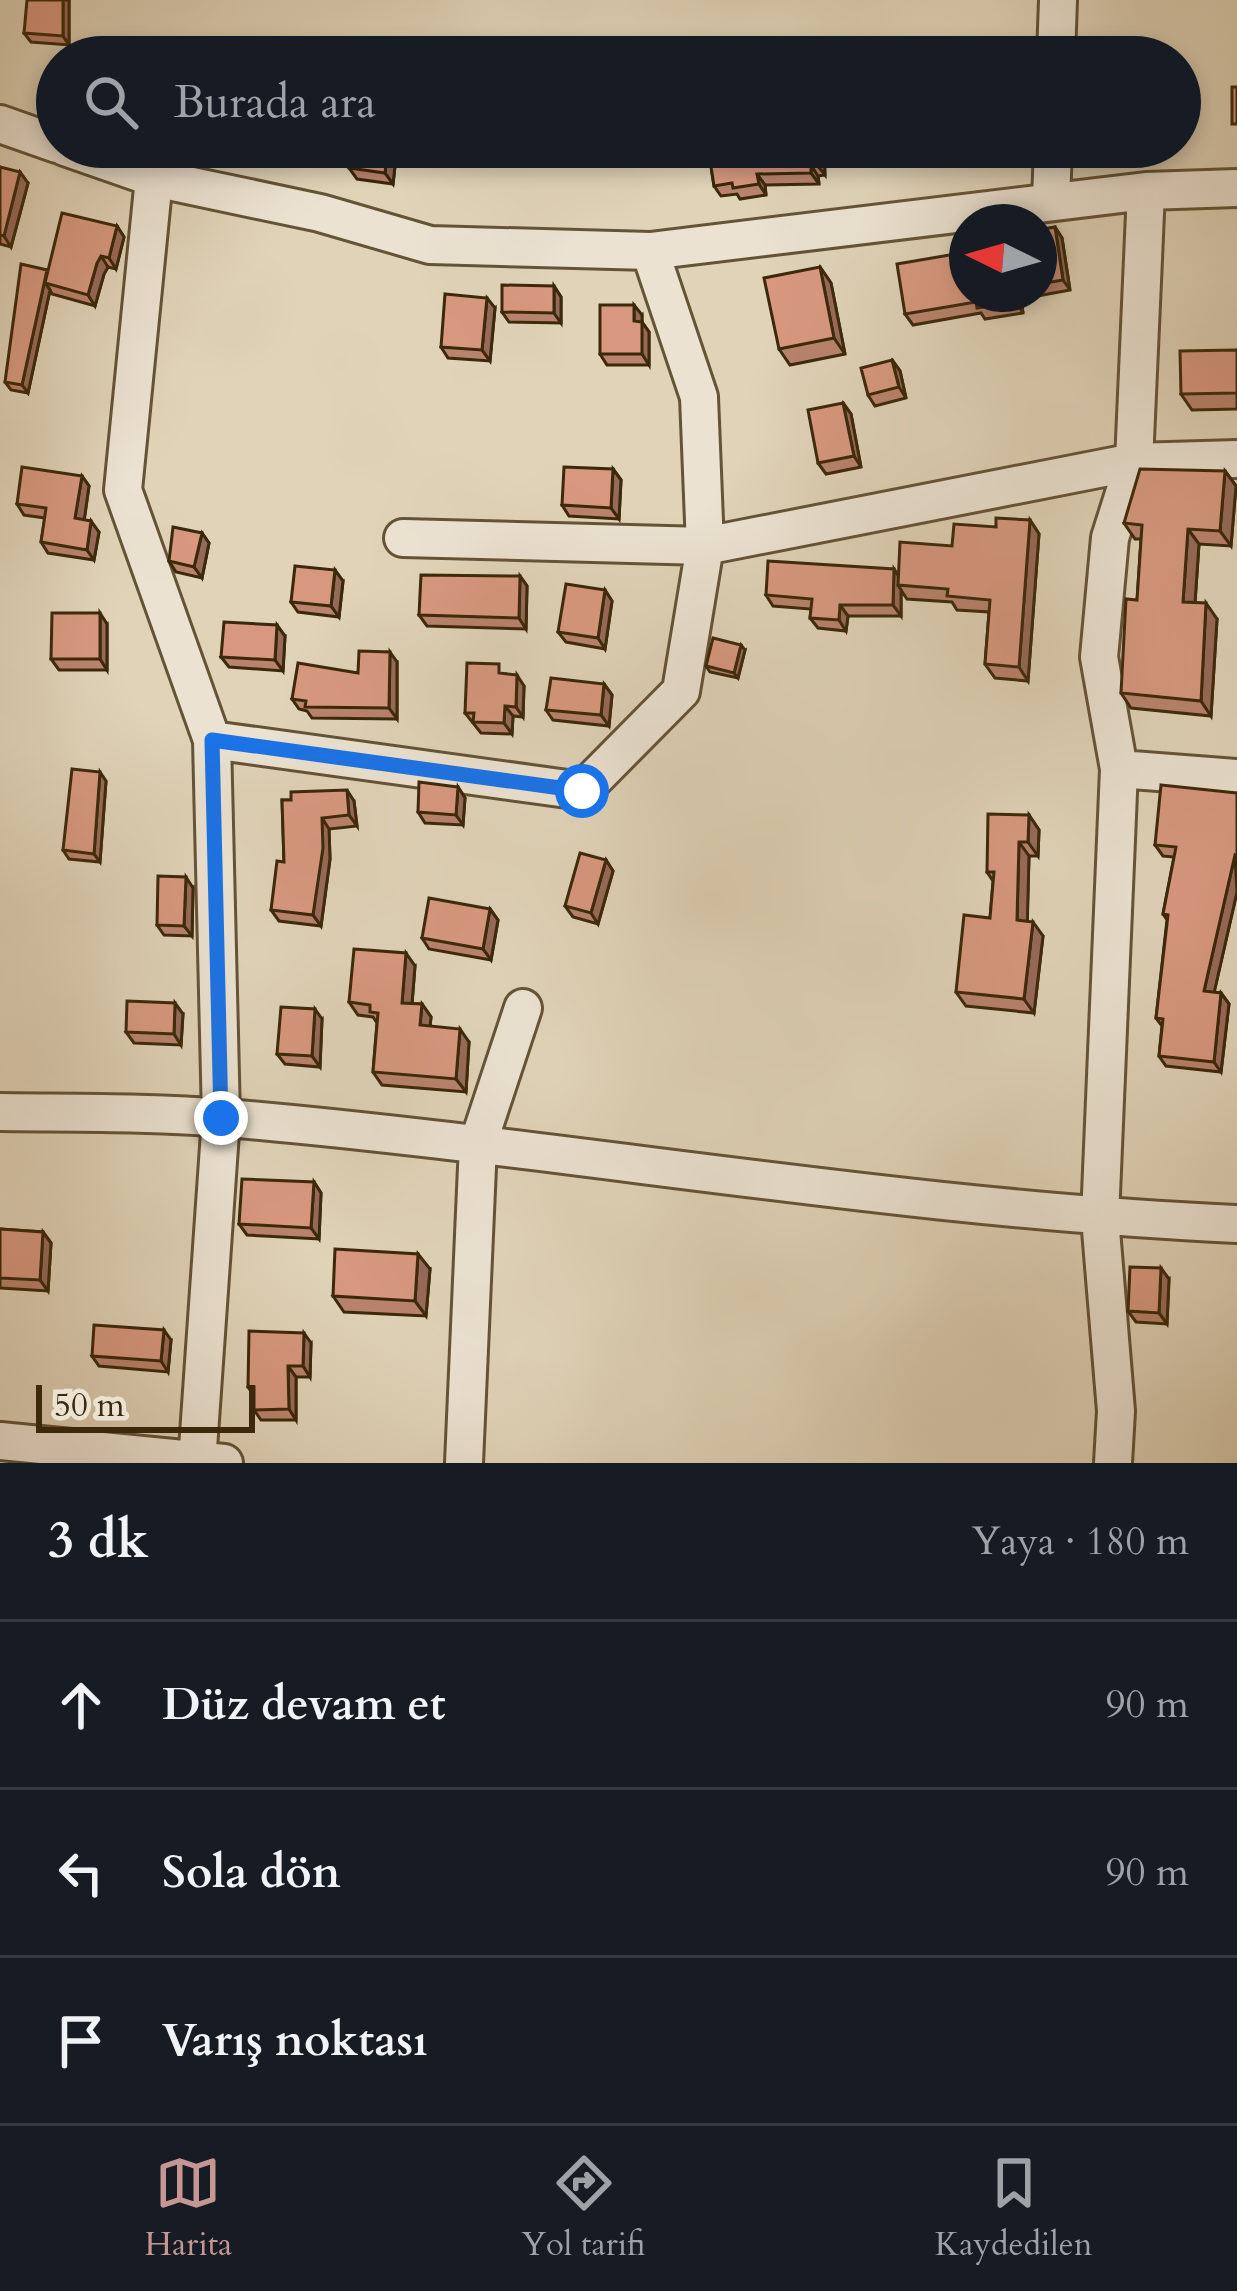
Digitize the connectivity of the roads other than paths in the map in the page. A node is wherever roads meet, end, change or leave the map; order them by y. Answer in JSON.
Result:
{"nodes":[{"id":1,"x":1058,"y":0,"type":"edge"},
{"id":2,"x":1057,"y":36,"type":"edge"},
{"id":3,"x":0,"y":124,"type":"edge"},
{"id":4,"x":36,"y":137,"type":"edge"},
{"id":5,"x":125,"y":168,"type":"edge"},
{"id":6,"x":1052,"y":168,"type":"edge"},
{"id":7,"x":154,"y":178,"type":"junction"},
{"id":8,"x":1237,"y":188,"type":"edge"},
{"id":9,"x":1146,"y":190,"type":"junction"},
{"id":10,"x":1051,"y":202,"type":"junction"},
{"id":11,"x":650,"y":251,"type":"junction"},
{"id":12,"x":1237,"y":459,"type":"edge"},
{"id":13,"x":1134,"y":462,"type":"junction"},
{"id":14,"x":403,"y":538,"type":"dead end"},
{"id":15,"x":704,"y":546,"type":"junction"},
{"id":16,"x":212,"y":740,"type":"junction"},
{"id":17,"x":1119,"y":769,"type":"junction"},
{"id":18,"x":1237,"y":778,"type":"edge"},
{"id":19,"x":523,"y":1007,"type":"dead end"},
{"id":20,"x":2,"y":1114,"type":"edge"},
{"id":21,"x":221,"y":1118,"type":"junction"},
{"id":22,"x":478,"y":1144,"type":"junction"},
{"id":23,"x":1100,"y":1218,"type":"junction"},
{"id":24,"x":1237,"y":1224,"type":"edge"},
{"id":25,"x":0,"y":1441,"type":"edge"},
{"id":26,"x":206,"y":1462,"type":"edge"},
{"id":27,"x":464,"y":1463,"type":"edge"},
{"id":28,"x":1113,"y":1463,"type":"edge"}],
"edges":[{"from":1,"to":2,"type":"street"},
{"from":3,"to":4,"type":"street"},
{"from":5,"to":7,"type":"street"},
{"from":6,"to":10,"type":"street"},
{"from":7,"to":11,"type":"street"},
{"from":7,"to":16,"type":"street"},
{"from":8,"to":9,"type":"street"},
{"from":9,"to":10,"type":"street"},
{"from":9,"to":13,"type":"street"},
{"from":10,"to":11,"type":"street"},
{"from":11,"to":15,"type":"street"},
{"from":12,"to":13,"type":"street"},
{"from":13,"to":15,"type":"street"},
{"from":13,"to":17,"type":"street"},
{"from":14,"to":15,"type":"street"},
{"from":15,"to":16,"type":"street"},
{"from":16,"to":21,"type":"street"},
{"from":17,"to":18,"type":"street"},
{"from":17,"to":23,"type":"street"},
{"from":19,"to":22,"type":"street"},
{"from":20,"to":21,"type":"street"},
{"from":21,"to":22,"type":"street"},
{"from":21,"to":26,"type":"street"},
{"from":22,"to":23,"type":"street"},
{"from":22,"to":27,"type":"street"},
{"from":23,"to":24,"type":"street"},
{"from":23,"to":28,"type":"street"},
{"from":25,"to":26,"type":"street"}]}
